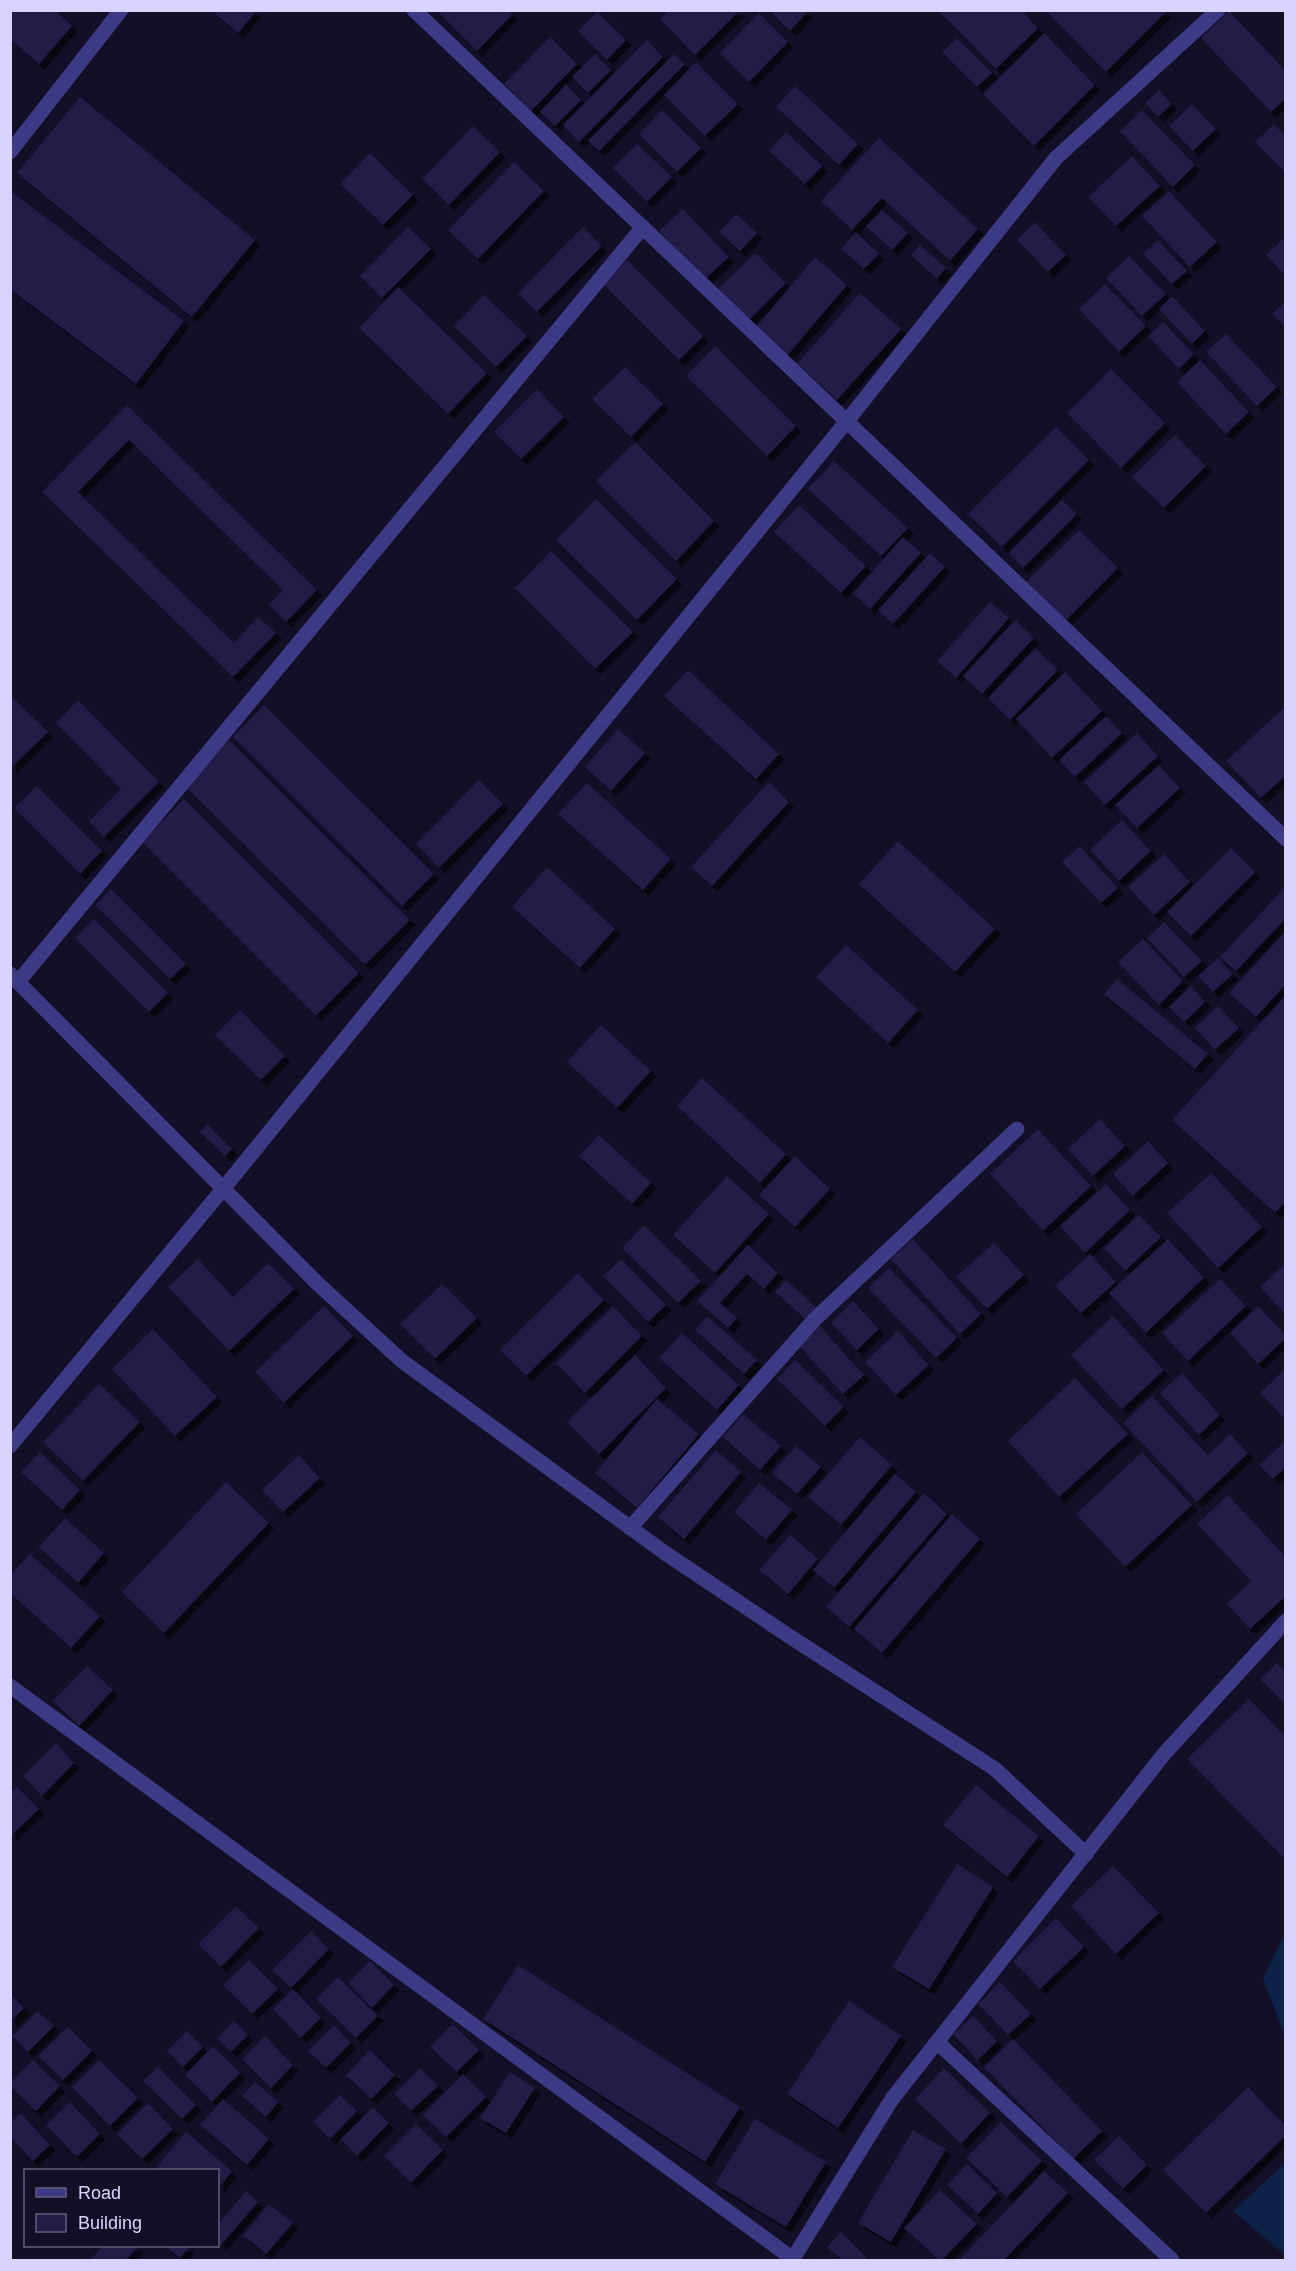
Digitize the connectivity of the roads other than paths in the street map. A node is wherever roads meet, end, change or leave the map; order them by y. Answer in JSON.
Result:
{"nodes":[{"id":1,"x":121,"y":10,"type":"edge"},
{"id":2,"x":414,"y":10,"type":"edge"},
{"id":3,"x":1218,"y":10,"type":"edge"},
{"id":4,"x":10,"y":152,"type":"edge"},
{"id":5,"x":643,"y":228,"type":"junction"},
{"id":6,"x":847,"y":421,"type":"junction"},
{"id":7,"x":1286,"y":839,"type":"edge"},
{"id":8,"x":14,"y":978,"type":"edge"},
{"id":9,"x":1017,"y":1129,"type":"dead end"},
{"id":10,"x":223,"y":1188,"type":"junction"},
{"id":11,"x":10,"y":1446,"type":"edge"},
{"id":12,"x":630,"y":1528,"type":"junction"},
{"id":13,"x":1286,"y":1621,"type":"edge"},
{"id":14,"x":10,"y":1686,"type":"edge"},
{"id":15,"x":1086,"y":1854,"type":"junction"},
{"id":16,"x":937,"y":2042,"type":"junction"},
{"id":17,"x":792,"y":2260,"type":"edge"},
{"id":18,"x":1172,"y":2260,"type":"edge"}],
"edges":[{"from":1,"to":4,"type":"street"},
{"from":2,"to":5,"type":"street"},
{"from":3,"to":6,"type":"street"},
{"from":5,"to":6,"type":"street"},
{"from":5,"to":8,"type":"street"},
{"from":6,"to":7,"type":"street"},
{"from":6,"to":10,"type":"street"},
{"from":8,"to":10,"type":"street"},
{"from":9,"to":12,"type":"street"},
{"from":10,"to":11,"type":"street"},
{"from":10,"to":12,"type":"street"},
{"from":12,"to":15,"type":"street"},
{"from":13,"to":15,"type":"street"},
{"from":14,"to":17,"type":"street"},
{"from":15,"to":16,"type":"street"},
{"from":16,"to":17,"type":"street"},
{"from":16,"to":18,"type":"street"}]}
